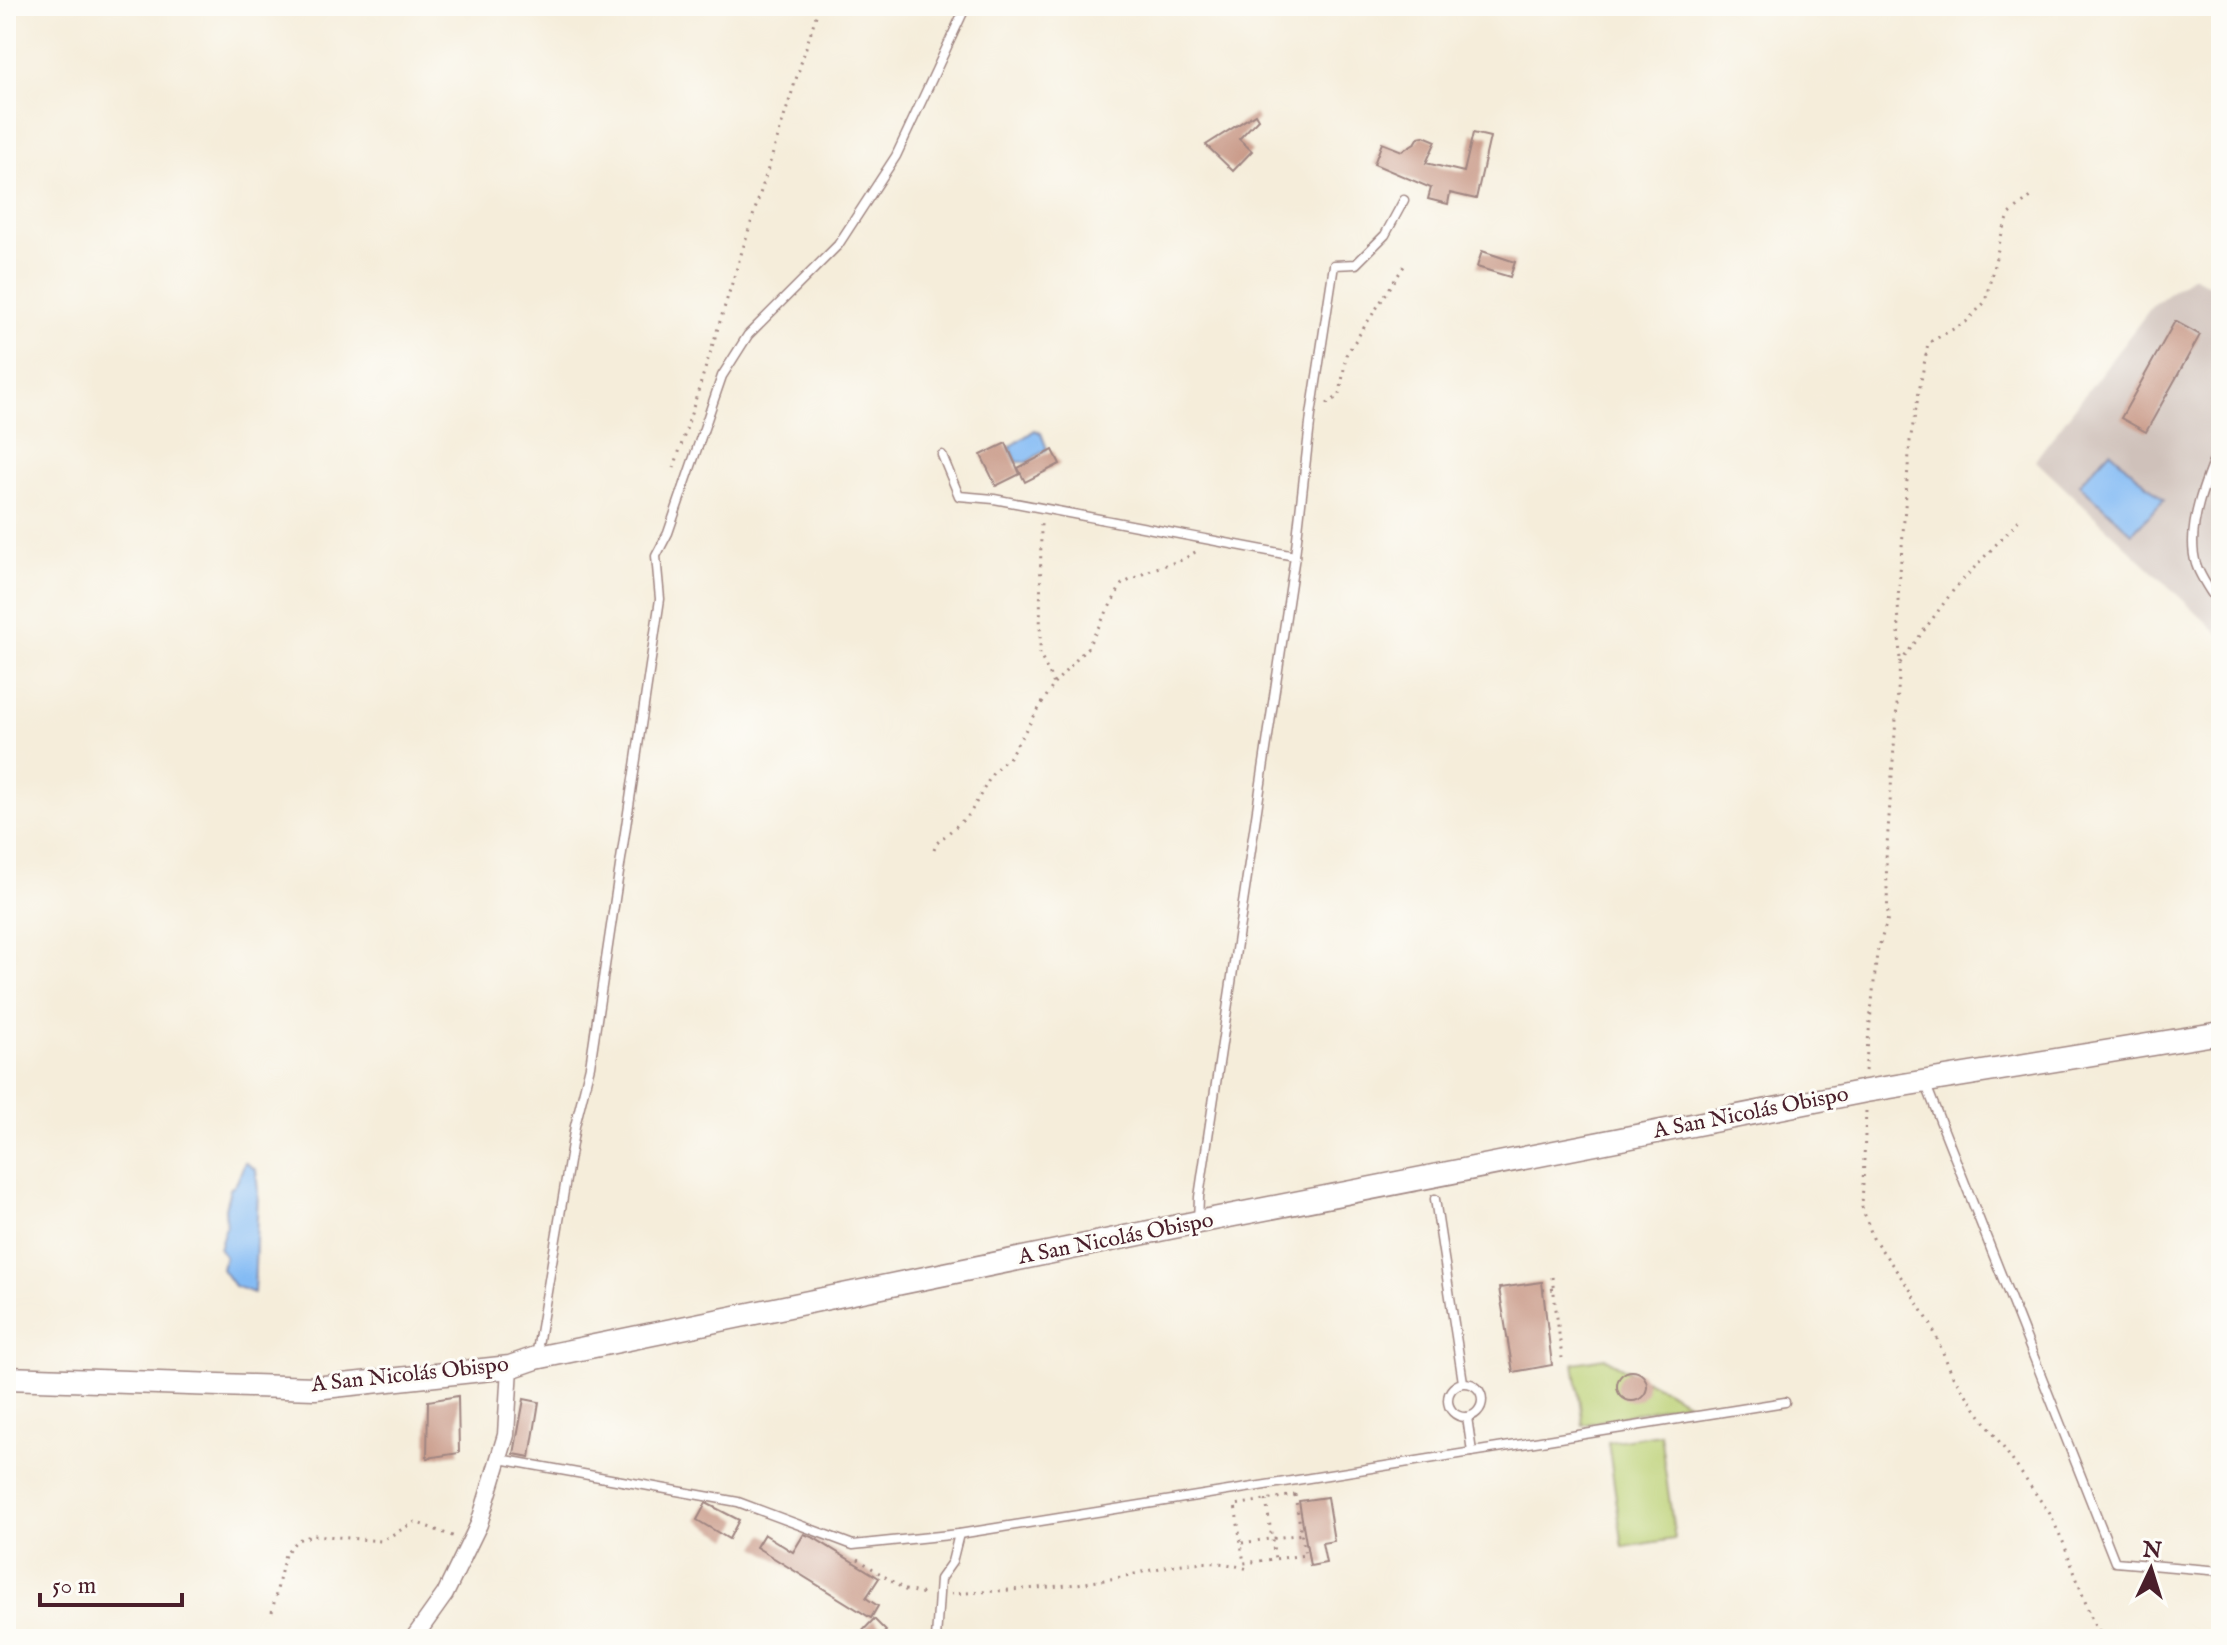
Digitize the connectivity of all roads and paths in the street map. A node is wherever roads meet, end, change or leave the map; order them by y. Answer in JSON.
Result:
{"nodes":[{"id":1,"x":819,"y":6,"type":"edge"},
{"id":2,"x":966,"y":6,"type":"edge"},
{"id":3,"x":2032,"y":196,"type":"dead end"},
{"id":4,"x":1404,"y":200,"type":"dead end"},
{"id":5,"x":1406,"y":263,"type":"dead end"},
{"id":6,"x":1311,"y":415,"type":"junction"},
{"id":7,"x":2221,"y":443,"type":"edge"},
{"id":8,"x":942,"y":455,"type":"dead end"},
{"id":9,"x":671,"y":479,"type":"dead end"},
{"id":10,"x":1019,"y":504,"type":"junction"},
{"id":11,"x":2022,"y":517,"type":"dead end"},
{"id":12,"x":1213,"y":540,"type":"junction"},
{"id":13,"x":1295,"y":556,"type":"junction"},
{"id":14,"x":2221,"y":607,"type":"edge"},
{"id":15,"x":1900,"y":663,"type":"junction"},
{"id":16,"x":1054,"y":684,"type":"junction"},
{"id":17,"x":934,"y":850,"type":"dead end"},
{"id":18,"x":2221,"y":1033,"type":"edge"},
{"id":19,"x":1924,"y":1081,"type":"junction"},
{"id":20,"x":1866,"y":1091,"type":"junction"},
{"id":21,"x":1434,"y":1188,"type":"junction"},
{"id":22,"x":1198,"y":1222,"type":"junction"},
{"id":23,"x":1552,"y":1277,"type":"dead end"},
{"id":24,"x":1554,"y":1289,"type":"junction"},
{"id":25,"x":1543,"y":1290,"type":"dead end"},
{"id":26,"x":536,"y":1358,"type":"junction"},
{"id":27,"x":1562,"y":1358,"type":"dead end"},
{"id":28,"x":510,"y":1367,"type":"junction"},
{"id":29,"x":6,"y":1378,"type":"edge"},
{"id":30,"x":1463,"y":1382,"type":"junction"},
{"id":31,"x":1785,"y":1402,"type":"dead end"},
{"id":32,"x":1467,"y":1417,"type":"junction"},
{"id":33,"x":1472,"y":1452,"type":"junction"},
{"id":34,"x":500,"y":1459,"type":"junction"},
{"id":35,"x":1266,"y":1500,"type":"junction"},
{"id":36,"x":959,"y":1534,"type":"junction"},
{"id":37,"x":1302,"y":1534,"type":"junction"},
{"id":38,"x":838,"y":1539,"type":"junction"},
{"id":39,"x":1271,"y":1539,"type":"junction"},
{"id":40,"x":1241,"y":1543,"type":"junction"},
{"id":41,"x":469,"y":1544,"type":"junction"},
{"id":42,"x":1275,"y":1559,"type":"junction"},
{"id":43,"x":1248,"y":1569,"type":"dead end"},
{"id":44,"x":2221,"y":1571,"type":"edge"},
{"id":45,"x":939,"y":1598,"type":"junction"},
{"id":46,"x":272,"y":1612,"type":"dead end"},
{"id":47,"x":413,"y":1639,"type":"edge"},
{"id":48,"x":936,"y":1639,"type":"edge"},
{"id":49,"x":2106,"y":1639,"type":"edge"}],
"edges":[{"from":1,"to":9,"type":"path"},
{"from":2,"to":26,"type":"lane"},
{"from":3,"to":15,"type":"path"},
{"from":4,"to":6,"type":"lane"},
{"from":5,"to":6,"type":"path"},
{"from":6,"to":13,"type":"lane"},
{"from":7,"to":14,"type":"lane"},
{"from":8,"to":10,"type":"lane"},
{"from":10,"to":12,"type":"lane"},
{"from":10,"to":16,"type":"path"},
{"from":11,"to":15,"type":"path"},
{"from":12,"to":13,"type":"lane"},
{"from":12,"to":16,"type":"path"},
{"from":13,"to":22,"type":"lane"},
{"from":15,"to":20,"type":"path"},
{"from":16,"to":17,"type":"path"},
{"from":18,"to":19,"type":"main road","name":"A San Nicolás Obispo"},
{"from":19,"to":20,"type":"main road","name":"A San Nicolás Obispo"},
{"from":19,"to":44,"type":"lane"},
{"from":20,"to":21,"type":"main road","name":"A San Nicolás Obispo"},
{"from":20,"to":49,"type":"path"},
{"from":21,"to":22,"type":"main road","name":"A San Nicolás Obispo"},
{"from":21,"to":30,"type":"lane"},
{"from":22,"to":26,"type":"main road","name":"A San Nicolás Obispo"},
{"from":23,"to":24,"type":"path"},
{"from":24,"to":25,"type":"path"},
{"from":24,"to":27,"type":"path"},
{"from":26,"to":28,"type":"main road","name":"A San Nicolás Obispo"},
{"from":28,"to":29,"type":"main road","name":"A San Nicolás Obispo"},
{"from":28,"to":34,"type":"street"},
{"from":30,"to":32,"type":"lane"},
{"from":30,"to":32,"type":"lane"},
{"from":31,"to":33,"type":"lane"},
{"from":32,"to":33,"type":"lane"},
{"from":33,"to":36,"type":"lane"},
{"from":34,"to":38,"type":"lane"},
{"from":34,"to":41,"type":"street"},
{"from":35,"to":37,"type":"path"},
{"from":35,"to":39,"type":"path"},
{"from":35,"to":40,"type":"path"},
{"from":36,"to":38,"type":"lane"},
{"from":36,"to":45,"type":"lane"},
{"from":37,"to":39,"type":"path"},
{"from":37,"to":42,"type":"path"},
{"from":38,"to":45,"type":"path"},
{"from":39,"to":40,"type":"path"},
{"from":39,"to":42,"type":"path"},
{"from":40,"to":42,"type":"path"},
{"from":41,"to":46,"type":"path"},
{"from":41,"to":47,"type":"street"},
{"from":43,"to":45,"type":"path"},
{"from":45,"to":48,"type":"lane"}]}
